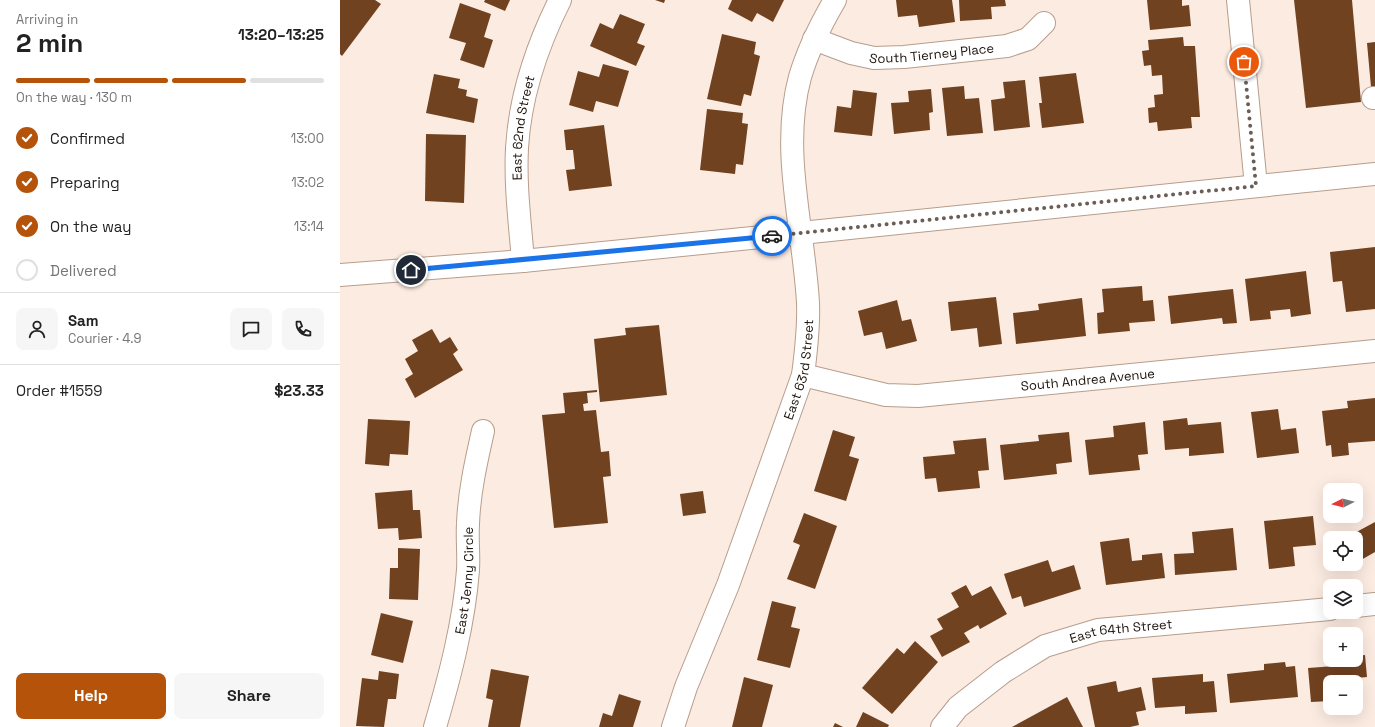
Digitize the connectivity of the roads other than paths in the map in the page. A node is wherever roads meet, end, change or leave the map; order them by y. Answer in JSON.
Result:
{"nodes":[{"id":1,"x":560,"y":0,"type":"edge"},
{"id":2,"x":835,"y":0,"type":"edge"},
{"id":3,"x":1238,"y":0,"type":"edge"},
{"id":4,"x":1044,"y":23,"type":"dead end"},
{"id":5,"x":814,"y":39,"type":"junction"},
{"id":6,"x":1375,"y":174,"type":"edge"},
{"id":7,"x":1256,"y":186,"type":"junction"},
{"id":8,"x":801,"y":234,"type":"junction"},
{"id":9,"x":523,"y":261,"type":"junction"},
{"id":10,"x":340,"y":275,"type":"edge"},
{"id":11,"x":1375,"y":351,"type":"edge"},
{"id":12,"x":803,"y":375,"type":"junction"},
{"id":13,"x":482,"y":431,"type":"dead end"},
{"id":14,"x":1375,"y":604,"type":"edge"},
{"id":15,"x":1363,"y":605,"type":"edge"},
{"id":16,"x":1323,"y":610,"type":"edge"},
{"id":17,"x":435,"y":727,"type":"edge"},
{"id":18,"x":673,"y":727,"type":"edge"},
{"id":19,"x":942,"y":727,"type":"edge"}],
"edges":[{"from":1,"to":9,"type":"street","name":"East 62nd Street"},
{"from":2,"to":5,"type":"street","name":"East 63rd Street"},
{"from":3,"to":7,"type":"street"},
{"from":4,"to":5,"type":"street","name":"South Tierney Place"},
{"from":5,"to":8,"type":"street","name":"East 63rd Street"},
{"from":6,"to":7,"type":"street"},
{"from":7,"to":8,"type":"street"},
{"from":8,"to":9,"type":"street"},
{"from":8,"to":12,"type":"street","name":"East 63rd Street"},
{"from":9,"to":10,"type":"street"},
{"from":11,"to":12,"type":"street","name":"South Andrea Avenue"},
{"from":12,"to":18,"type":"street","name":"East 63rd Street"},
{"from":13,"to":17,"type":"street","name":"East Jenny Circle"},
{"from":14,"to":15,"type":"street"},
{"from":16,"to":19,"type":"street","name":"East 64th Street"}]}
